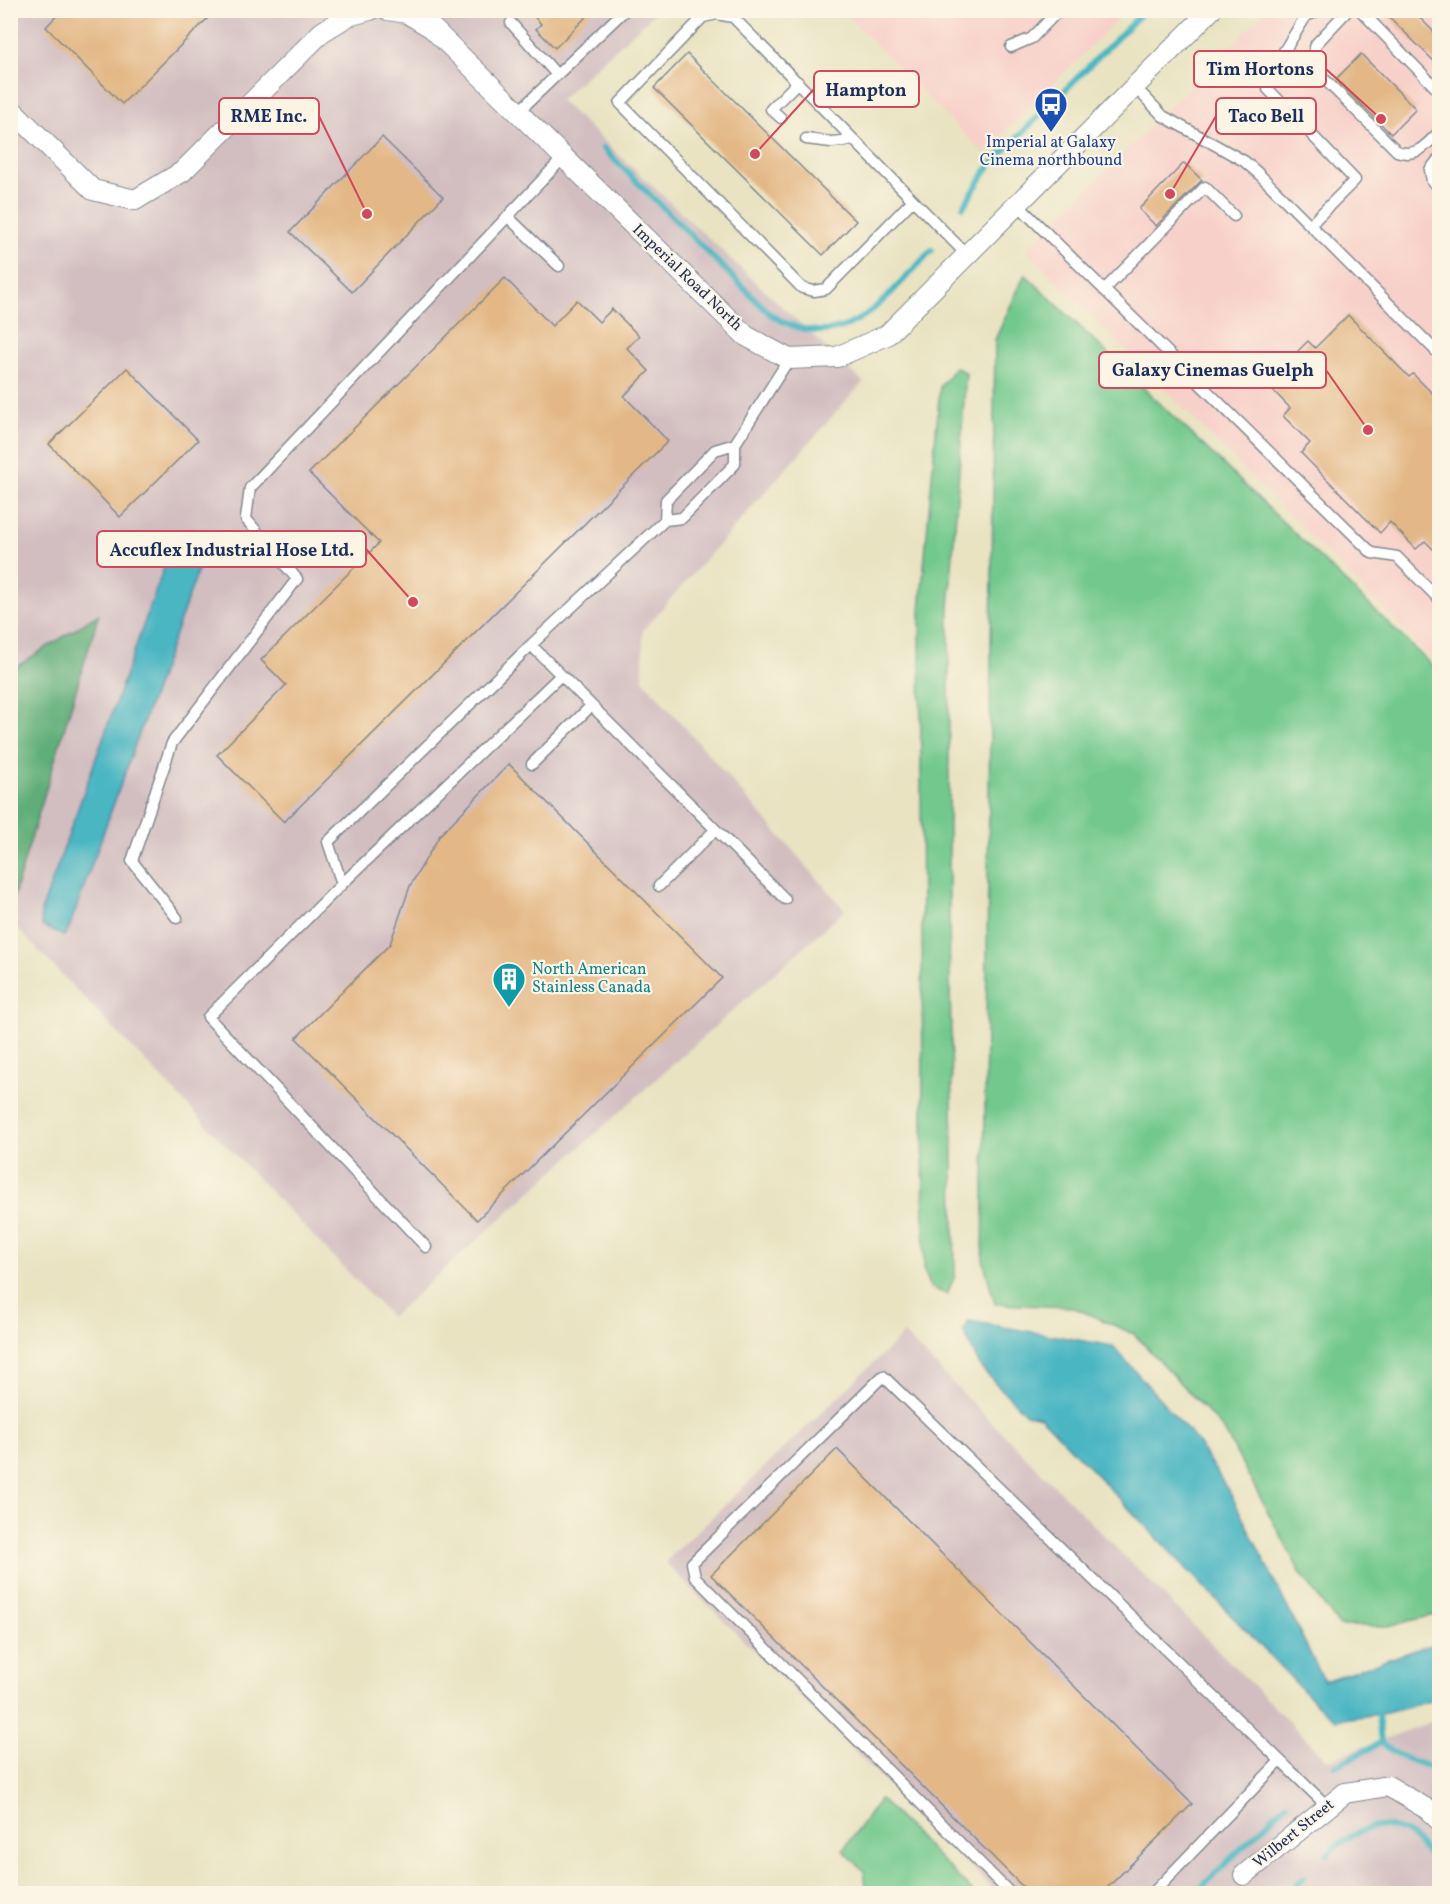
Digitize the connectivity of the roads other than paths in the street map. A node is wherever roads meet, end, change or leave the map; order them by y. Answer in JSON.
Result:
{"nodes":[{"id":1,"x":370,"y":10,"type":"edge"},
{"id":2,"x":388,"y":10,"type":"edge"},
{"id":3,"x":625,"y":10,"type":"edge"},
{"id":4,"x":1059,"y":10,"type":"edge"},
{"id":5,"x":1211,"y":10,"type":"edge"},
{"id":6,"x":1319,"y":10,"type":"edge"},
{"id":7,"x":1348,"y":10,"type":"edge"},
{"id":8,"x":1360,"y":10,"type":"edge"},
{"id":9,"x":347,"y":13,"type":"edge"},
{"id":10,"x":1304,"y":13,"type":"edge"},
{"id":11,"x":511,"y":24,"type":"dead end"},
{"id":12,"x":1011,"y":47,"type":"dead end"},
{"id":13,"x":557,"y":75,"type":"junction"},
{"id":14,"x":798,"y":82,"type":"junction"},
{"id":15,"x":1135,"y":87,"type":"junction"},
{"id":16,"x":1440,"y":92,"type":"edge"},
{"id":17,"x":10,"y":108,"type":"edge"},
{"id":18,"x":518,"y":112,"type":"junction"},
{"id":19,"x":781,"y":118,"type":"dead end"},
{"id":20,"x":1440,"y":131,"type":"edge"},
{"id":21,"x":806,"y":139,"type":"dead end"},
{"id":22,"x":854,"y":140,"type":"junction"},
{"id":23,"x":1440,"y":156,"type":"edge"},
{"id":24,"x":564,"y":158,"type":"junction"},
{"id":25,"x":1440,"y":188,"type":"edge"},
{"id":26,"x":913,"y":200,"type":"junction"},
{"id":27,"x":1018,"y":205,"type":"junction"},
{"id":28,"x":1234,"y":216,"type":"dead end"},
{"id":29,"x":508,"y":217,"type":"junction"},
{"id":30,"x":1310,"y":225,"type":"junction"},
{"id":31,"x":967,"y":255,"type":"junction"},
{"id":32,"x":559,"y":266,"type":"dead end"},
{"id":33,"x":1104,"y":290,"type":"junction"},
{"id":34,"x":1440,"y":355,"type":"edge"},
{"id":35,"x":789,"y":359,"type":"junction"},
{"id":36,"x":735,"y":444,"type":"junction"},
{"id":37,"x":665,"y":520,"type":"junction"},
{"id":38,"x":1440,"y":600,"type":"edge"},
{"id":39,"x":531,"y":645,"type":"junction"},
{"id":40,"x":560,"y":676,"type":"junction"},
{"id":41,"x":590,"y":707,"type":"junction"},
{"id":42,"x":532,"y":764,"type":"dead end"},
{"id":43,"x":715,"y":830,"type":"junction"},
{"id":44,"x":342,"y":884,"type":"junction"},
{"id":45,"x":659,"y":886,"type":"dead end"},
{"id":46,"x":785,"y":899,"type":"dead end"},
{"id":47,"x":177,"y":918,"type":"dead end"},
{"id":48,"x":426,"y":1247,"type":"dead end"},
{"id":49,"x":1280,"y":1761,"type":"junction"},
{"id":50,"x":1328,"y":1807,"type":"junction"},
{"id":51,"x":1440,"y":1821,"type":"edge"},
{"id":52,"x":1244,"y":1875,"type":"dead end"},
{"id":53,"x":1011,"y":1893,"type":"edge"},
{"id":54,"x":1152,"y":1893,"type":"edge"}],
"edges":[{"from":1,"to":9,"type":"street"},
{"from":2,"to":18,"type":"street","name":"Imperial Road North"},
{"from":3,"to":13,"type":"lane"},
{"from":4,"to":12,"type":"lane"},
{"from":5,"to":15,"type":"street"},
{"from":6,"to":10,"type":"lane"},
{"from":7,"to":20,"type":"lane"},
{"from":8,"to":16,"type":"lane"},
{"from":9,"to":17,"type":"street"},
{"from":10,"to":30,"type":"lane"},
{"from":11,"to":13,"type":"lane"},
{"from":13,"to":18,"type":"lane"},
{"from":14,"to":19,"type":"lane"},
{"from":14,"to":22,"type":"lane"},
{"from":14,"to":26,"type":"lane"},
{"from":15,"to":27,"type":"street"},
{"from":15,"to":30,"type":"lane"},
{"from":18,"to":24,"type":"street","name":"Imperial Road North"},
{"from":21,"to":22,"type":"lane"},
{"from":22,"to":26,"type":"lane"},
{"from":23,"to":25,"type":"lane"},
{"from":24,"to":29,"type":"lane"},
{"from":24,"to":35,"type":"street","name":"Imperial Road North"},
{"from":26,"to":31,"type":"lane"},
{"from":27,"to":31,"type":"street"},
{"from":27,"to":33,"type":"lane"},
{"from":28,"to":33,"type":"lane"},
{"from":29,"to":32,"type":"lane"},
{"from":29,"to":47,"type":"lane"},
{"from":30,"to":34,"type":"lane"},
{"from":31,"to":35,"type":"street"},
{"from":33,"to":38,"type":"lane"},
{"from":35,"to":36,"type":"lane"},
{"from":36,"to":37,"type":"lane"},
{"from":36,"to":37,"type":"lane"},
{"from":37,"to":39,"type":"lane"},
{"from":39,"to":40,"type":"lane"},
{"from":39,"to":44,"type":"lane"},
{"from":40,"to":41,"type":"lane"},
{"from":40,"to":44,"type":"lane"},
{"from":41,"to":42,"type":"lane"},
{"from":41,"to":43,"type":"lane"},
{"from":43,"to":45,"type":"lane"},
{"from":43,"to":46,"type":"lane"},
{"from":44,"to":48,"type":"lane"},
{"from":49,"to":50,"type":"lane"},
{"from":49,"to":53,"type":"lane"},
{"from":49,"to":54,"type":"lane"},
{"from":50,"to":51,"type":"street","name":"Wilbert Street"},
{"from":50,"to":52,"type":"street","name":"Wilbert Street"}]}
